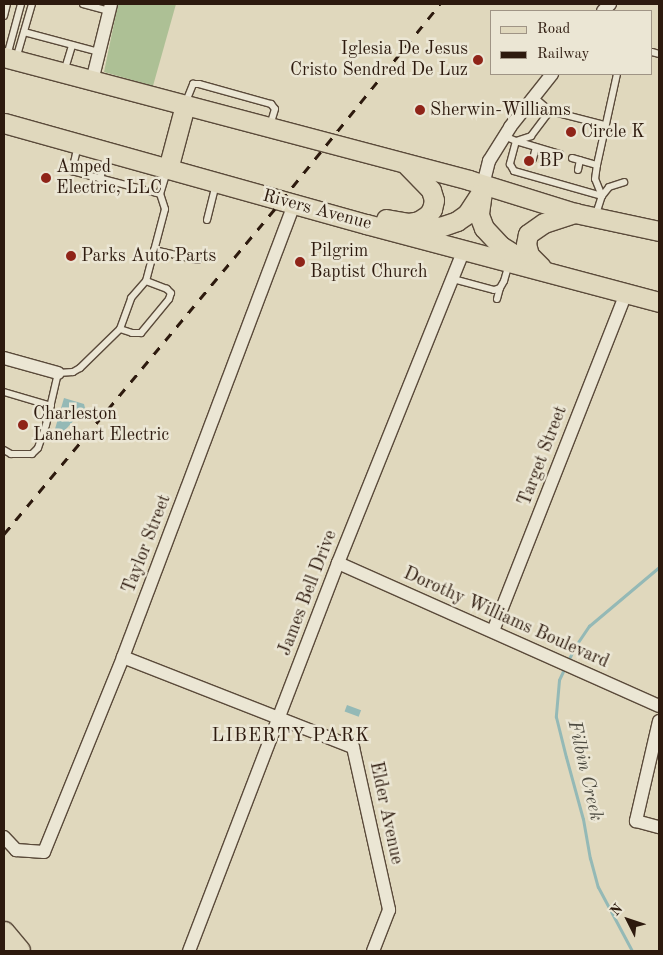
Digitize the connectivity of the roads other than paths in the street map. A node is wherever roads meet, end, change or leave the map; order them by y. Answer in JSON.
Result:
{"nodes":[{"id":1,"x":7,"y":4,"type":"edge"},
{"id":2,"x":20,"y":4,"type":"edge"},
{"id":3,"x":32,"y":4,"type":"edge"},
{"id":4,"x":83,"y":4,"type":"edge"},
{"id":5,"x":110,"y":7,"type":"edge"},
{"id":6,"x":4,"y":16,"type":"edge"},
{"id":7,"x":24,"y":32,"type":"junction"},
{"id":8,"x":72,"y":44,"type":"junction"},
{"id":9,"x":99,"y":52,"type":"junction"},
{"id":10,"x":9,"y":58,"type":"edge"},
{"id":11,"x":64,"y":73,"type":"junction"},
{"id":12,"x":551,"y":75,"type":"edge"},
{"id":13,"x":617,"y":75,"type":"edge"},
{"id":14,"x":92,"y":81,"type":"junction"},
{"id":15,"x":534,"y":97,"type":"junction"},
{"id":16,"x":185,"y":105,"type":"junction"},
{"id":17,"x":550,"y":111,"type":"junction"},
{"id":18,"x":4,"y":123,"type":"edge"},
{"id":19,"x":605,"y":125,"type":"junction"},
{"id":20,"x":504,"y":136,"type":"junction"},
{"id":21,"x":516,"y":141,"type":"junction"},
{"id":22,"x":78,"y":144,"type":"junction"},
{"id":23,"x":536,"y":147,"type":"junction"},
{"id":24,"x":550,"y":151,"type":"junction"},
{"id":25,"x":108,"y":152,"type":"junction"},
{"id":26,"x":560,"y":154,"type":"dead end"},
{"id":27,"x":572,"y":158,"type":"dead end"},
{"id":28,"x":533,"y":159,"type":"dead end"},
{"id":29,"x":580,"y":160,"type":"junction"},
{"id":30,"x":547,"y":162,"type":"dead end"},
{"id":31,"x":406,"y":164,"type":"junction"},
{"id":32,"x":597,"y":165,"type":"junction"},
{"id":33,"x":168,"y":169,"type":"junction"},
{"id":34,"x":578,"y":170,"type":"dead end"},
{"id":35,"x":100,"y":179,"type":"junction"},
{"id":36,"x":216,"y":182,"type":"junction"},
{"id":37,"x":624,"y":182,"type":"dead end"},
{"id":38,"x":484,"y":185,"type":"junction"},
{"id":39,"x":160,"y":194,"type":"junction"},
{"id":40,"x":602,"y":196,"type":"junction"},
{"id":41,"x":294,"y":205,"type":"junction"},
{"id":42,"x":575,"y":213,"type":"junction"},
{"id":43,"x":595,"y":217,"type":"junction"},
{"id":44,"x":207,"y":220,"type":"dead end"},
{"id":45,"x":366,"y":224,"type":"junction"},
{"id":46,"x":634,"y":226,"type":"junction"},
{"id":47,"x":394,"y":231,"type":"junction"},
{"id":48,"x":659,"y":231,"type":"edge"},
{"id":49,"x":659,"y":244,"type":"edge"},
{"id":50,"x":154,"y":250,"type":"junction"},
{"id":51,"x":464,"y":250,"type":"junction"},
{"id":52,"x":198,"y":260,"type":"dead end"},
{"id":53,"x":509,"y":262,"type":"junction"},
{"id":54,"x":546,"y":271,"type":"junction"},
{"id":55,"x":452,"y":279,"type":"junction"},
{"id":56,"x":146,"y":281,"type":"junction"},
{"id":57,"x":500,"y":288,"type":"junction"},
{"id":58,"x":659,"y":290,"type":"edge"},
{"id":59,"x":626,"y":294,"type":"junction"},
{"id":60,"x":497,"y":299,"type":"dead end"},
{"id":61,"x":659,"y":302,"type":"edge"},
{"id":62,"x":120,"y":329,"type":"junction"},
{"id":63,"x":4,"y":358,"type":"edge"},
{"id":64,"x":58,"y":373,"type":"junction"},
{"id":65,"x":4,"y":392,"type":"edge"},
{"id":66,"x":51,"y":406,"type":"junction"},
{"id":67,"x":4,"y":450,"type":"edge"},
{"id":68,"x":338,"y":563,"type":"junction"},
{"id":69,"x":493,"y":631,"type":"junction"},
{"id":70,"x":123,"y":657,"type":"junction"},
{"id":71,"x":659,"y":706,"type":"edge"},
{"id":72,"x":278,"y":720,"type":"junction"},
{"id":73,"x":659,"y":721,"type":"edge"},
{"id":74,"x":659,"y":827,"type":"edge"},
{"id":75,"x":4,"y":837,"type":"edge"},
{"id":76,"x":4,"y":933,"type":"edge"},
{"id":77,"x":19,"y":951,"type":"edge"},
{"id":78,"x":189,"y":951,"type":"edge"},
{"id":79,"x":373,"y":951,"type":"edge"}],
"edges":[{"from":1,"to":6,"type":"lane"},
{"from":2,"to":10,"type":"lane"},
{"from":3,"to":7,"type":"lane"},
{"from":4,"to":5,"type":"lane"},
{"from":5,"to":9,"type":"street"},
{"from":7,"to":8,"type":"lane"},
{"from":7,"to":10,"type":"lane"},
{"from":8,"to":9,"type":"lane"},
{"from":8,"to":11,"type":"lane"},
{"from":9,"to":14,"type":"street"},
{"from":10,"to":11,"type":"main road"},
{"from":11,"to":14,"type":"main road"},
{"from":12,"to":15,"type":"street"},
{"from":13,"to":19,"type":"lane"},
{"from":14,"to":16,"type":"main road"},
{"from":15,"to":17,"type":"lane"},
{"from":15,"to":20,"type":"street"},
{"from":16,"to":31,"type":"main road"},
{"from":16,"to":33,"type":"main road"},
{"from":17,"to":19,"type":"lane"},
{"from":17,"to":21,"type":"lane"},
{"from":18,"to":22,"type":"main road","name":"Rivers Avenue"},
{"from":19,"to":32,"type":"lane"},
{"from":20,"to":21,"type":"lane"},
{"from":20,"to":38,"type":"street"},
{"from":21,"to":23,"type":"lane"},
{"from":21,"to":40,"type":"lane"},
{"from":22,"to":25,"type":"main road","name":"Rivers Avenue"},
{"from":22,"to":35,"type":"lane"},
{"from":23,"to":24,"type":"lane"},
{"from":23,"to":28,"type":"lane"},
{"from":24,"to":26,"type":"lane"},
{"from":24,"to":30,"type":"lane"},
{"from":25,"to":33,"type":"main road","name":"Rivers Avenue"},
{"from":25,"to":35,"type":"lane"},
{"from":27,"to":29,"type":"lane"},
{"from":29,"to":32,"type":"lane"},
{"from":29,"to":34,"type":"lane"},
{"from":31,"to":38,"type":"main road"},
{"from":31,"to":45,"type":"main road"},
{"from":32,"to":40,"type":"lane"},
{"from":33,"to":36,"type":"main road","name":"Rivers Avenue"},
{"from":33,"to":39,"type":"lane"},
{"from":35,"to":39,"type":"lane"},
{"from":36,"to":41,"type":"main road","name":"Rivers Avenue"},
{"from":36,"to":44,"type":"lane"},
{"from":37,"to":40,"type":"lane"},
{"from":38,"to":42,"type":"main road"},
{"from":38,"to":47,"type":"main road"},
{"from":38,"to":54,"type":"main road"},
{"from":39,"to":50,"type":"lane"},
{"from":40,"to":43,"type":"lane"},
{"from":41,"to":45,"type":"main road","name":"Rivers Avenue"},
{"from":41,"to":70,"type":"street","name":"Taylor Street"},
{"from":42,"to":43,"type":"main road"},
{"from":42,"to":54,"type":"main road"},
{"from":43,"to":46,"type":"main road"},
{"from":45,"to":47,"type":"main road","name":"Rivers Avenue"},
{"from":46,"to":48,"type":"main road"},
{"from":46,"to":49,"type":"main road"},
{"from":47,"to":51,"type":"main road","name":"Rivers Avenue"},
{"from":50,"to":52,"type":"lane"},
{"from":50,"to":56,"type":"lane"},
{"from":51,"to":53,"type":"main road","name":"Rivers Avenue"},
{"from":51,"to":55,"type":"street","name":"James Bell Drive"},
{"from":53,"to":54,"type":"main road","name":"Rivers Avenue"},
{"from":53,"to":57,"type":"lane"},
{"from":54,"to":59,"type":"main road","name":"Rivers Avenue"},
{"from":55,"to":57,"type":"lane"},
{"from":55,"to":68,"type":"street","name":"James Bell Drive"},
{"from":56,"to":62,"type":"lane"},
{"from":56,"to":62,"type":"lane"},
{"from":57,"to":60,"type":"lane"},
{"from":58,"to":59,"type":"main road"},
{"from":59,"to":61,"type":"main road","name":"Rivers Avenue"},
{"from":59,"to":69,"type":"street","name":"Target Street"},
{"from":62,"to":64,"type":"lane"},
{"from":63,"to":64,"type":"street"},
{"from":64,"to":66,"type":"lane"},
{"from":65,"to":66,"type":"lane"},
{"from":66,"to":67,"type":"lane"},
{"from":68,"to":69,"type":"street","name":"Dorothy Williams Boulevard"},
{"from":68,"to":72,"type":"street","name":"James Bell Drive"},
{"from":69,"to":71,"type":"street","name":"Dorothy Williams Boulevard"},
{"from":70,"to":72,"type":"street","name":"Elder Avenue"},
{"from":70,"to":75,"type":"street","name":"Taylor Street"},
{"from":72,"to":78,"type":"street","name":"James Bell Drive"},
{"from":72,"to":79,"type":"street","name":"Elder Avenue"},
{"from":73,"to":74,"type":"street"},
{"from":76,"to":77,"type":"highway"}]}
